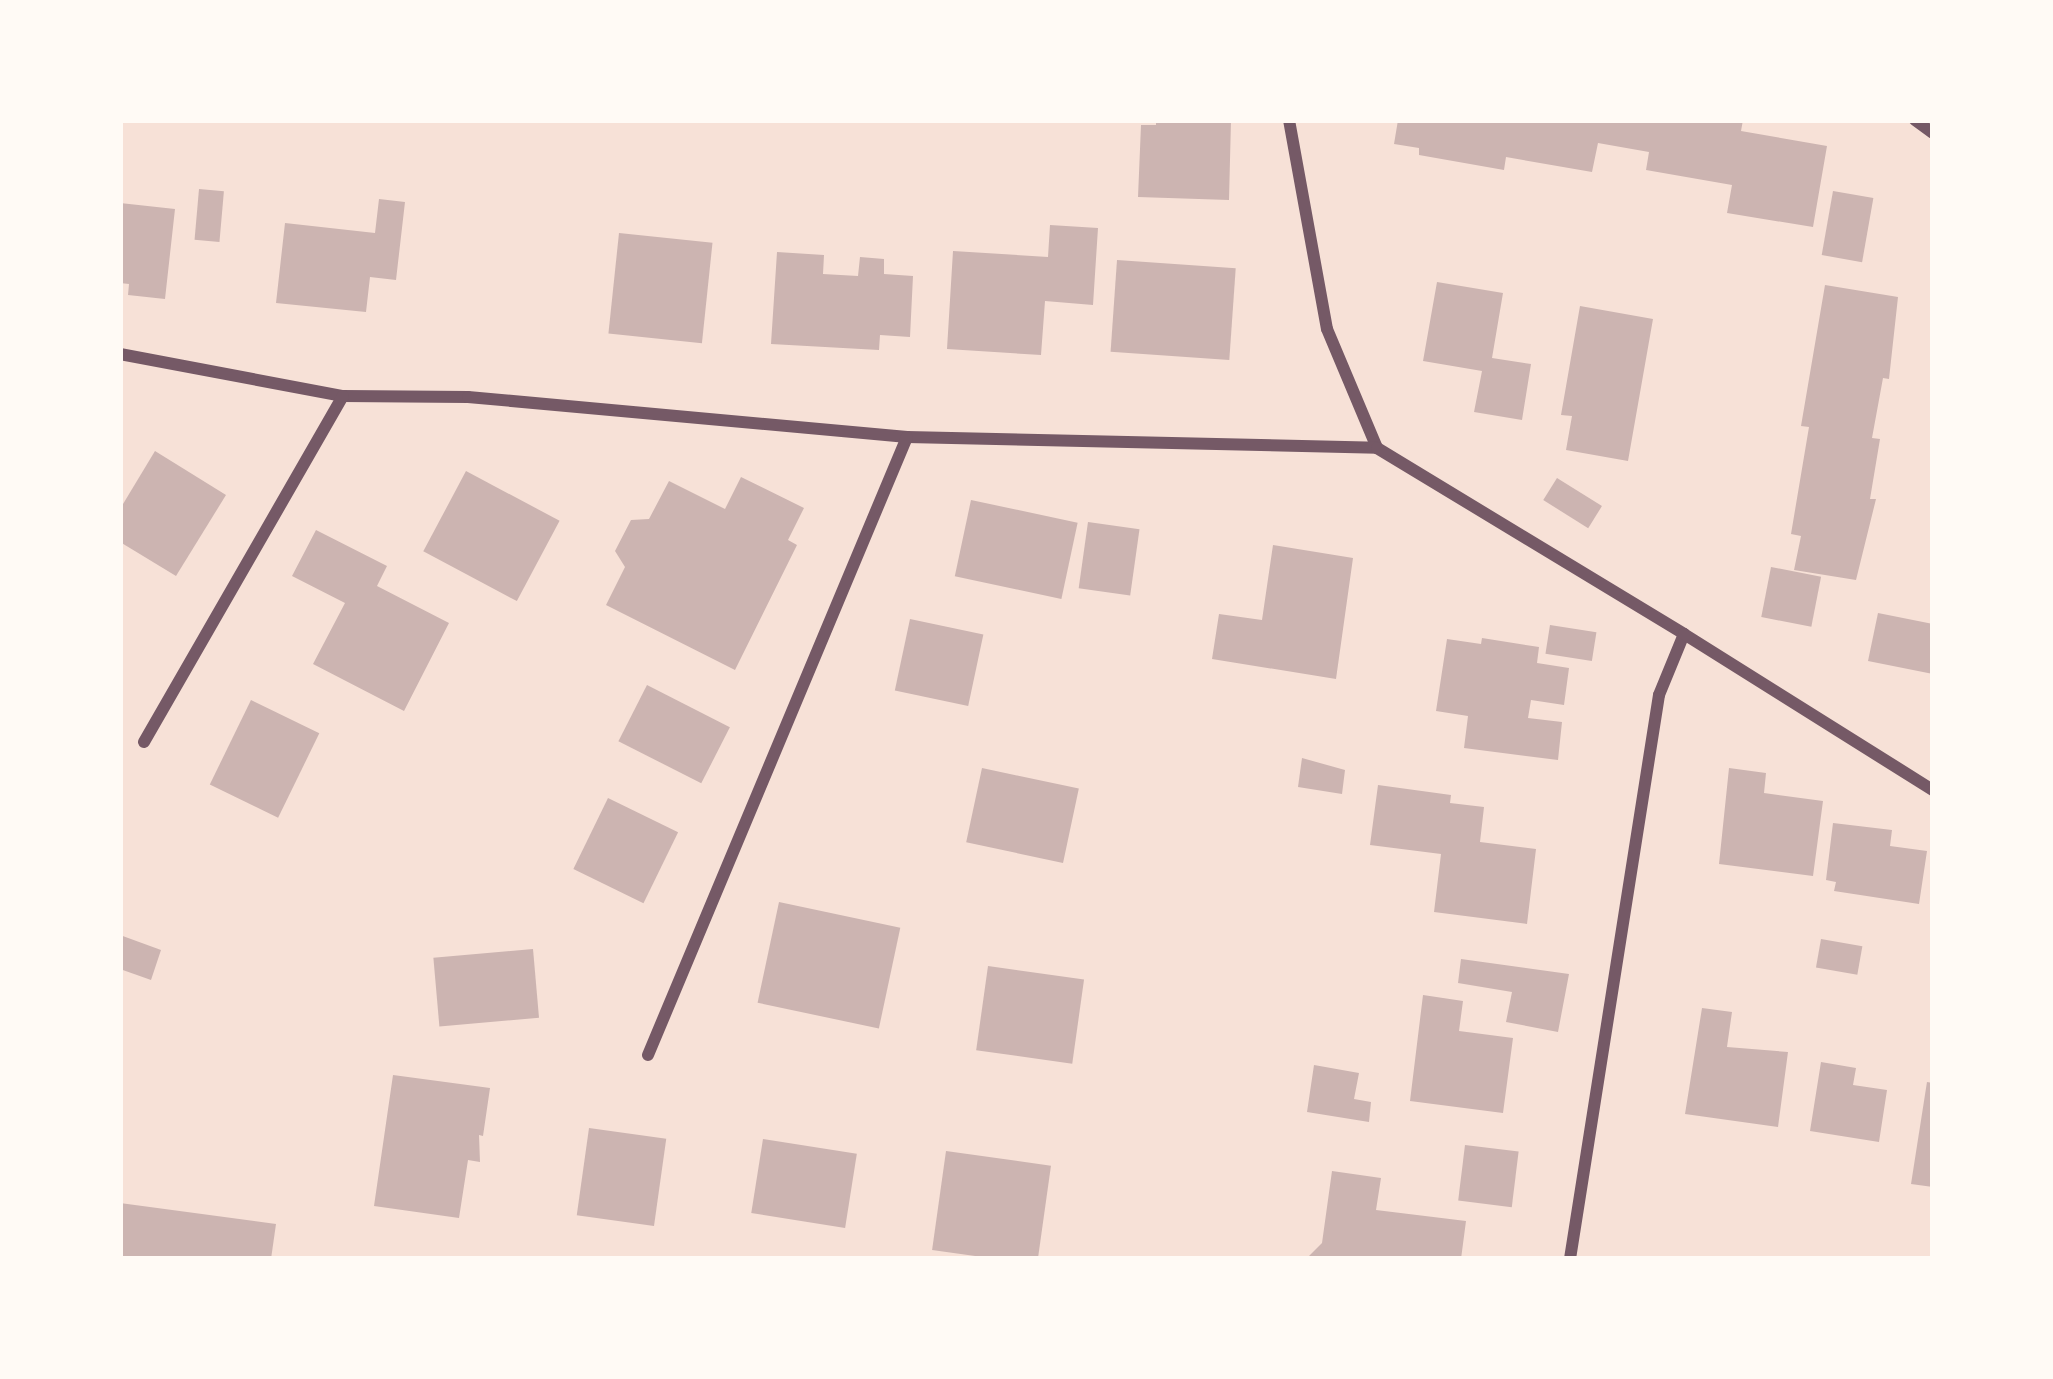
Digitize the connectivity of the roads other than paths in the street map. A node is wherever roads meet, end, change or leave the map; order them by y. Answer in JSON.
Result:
{"nodes":[{"id":1,"x":1289,"y":120,"type":"edge"},
{"id":2,"x":1915,"y":120,"type":"edge"},
{"id":3,"x":1933,"y":133,"type":"edge"},
{"id":4,"x":120,"y":354,"type":"edge"},
{"id":5,"x":343,"y":396,"type":"junction"},
{"id":6,"x":907,"y":437,"type":"junction"},
{"id":7,"x":1377,"y":448,"type":"junction"},
{"id":8,"x":1684,"y":634,"type":"junction"},
{"id":9,"x":144,"y":742,"type":"dead end"},
{"id":10,"x":1933,"y":790,"type":"edge"},
{"id":11,"x":648,"y":1055,"type":"dead end"},
{"id":12,"x":1570,"y":1259,"type":"edge"}],
"edges":[{"from":1,"to":7,"type":"street"},
{"from":2,"to":3,"type":"street"},
{"from":4,"to":5,"type":"street"},
{"from":5,"to":6,"type":"street"},
{"from":5,"to":9,"type":"street"},
{"from":6,"to":7,"type":"street"},
{"from":6,"to":11,"type":"street"},
{"from":7,"to":8,"type":"street"},
{"from":8,"to":10,"type":"street"},
{"from":8,"to":12,"type":"street"}]}
